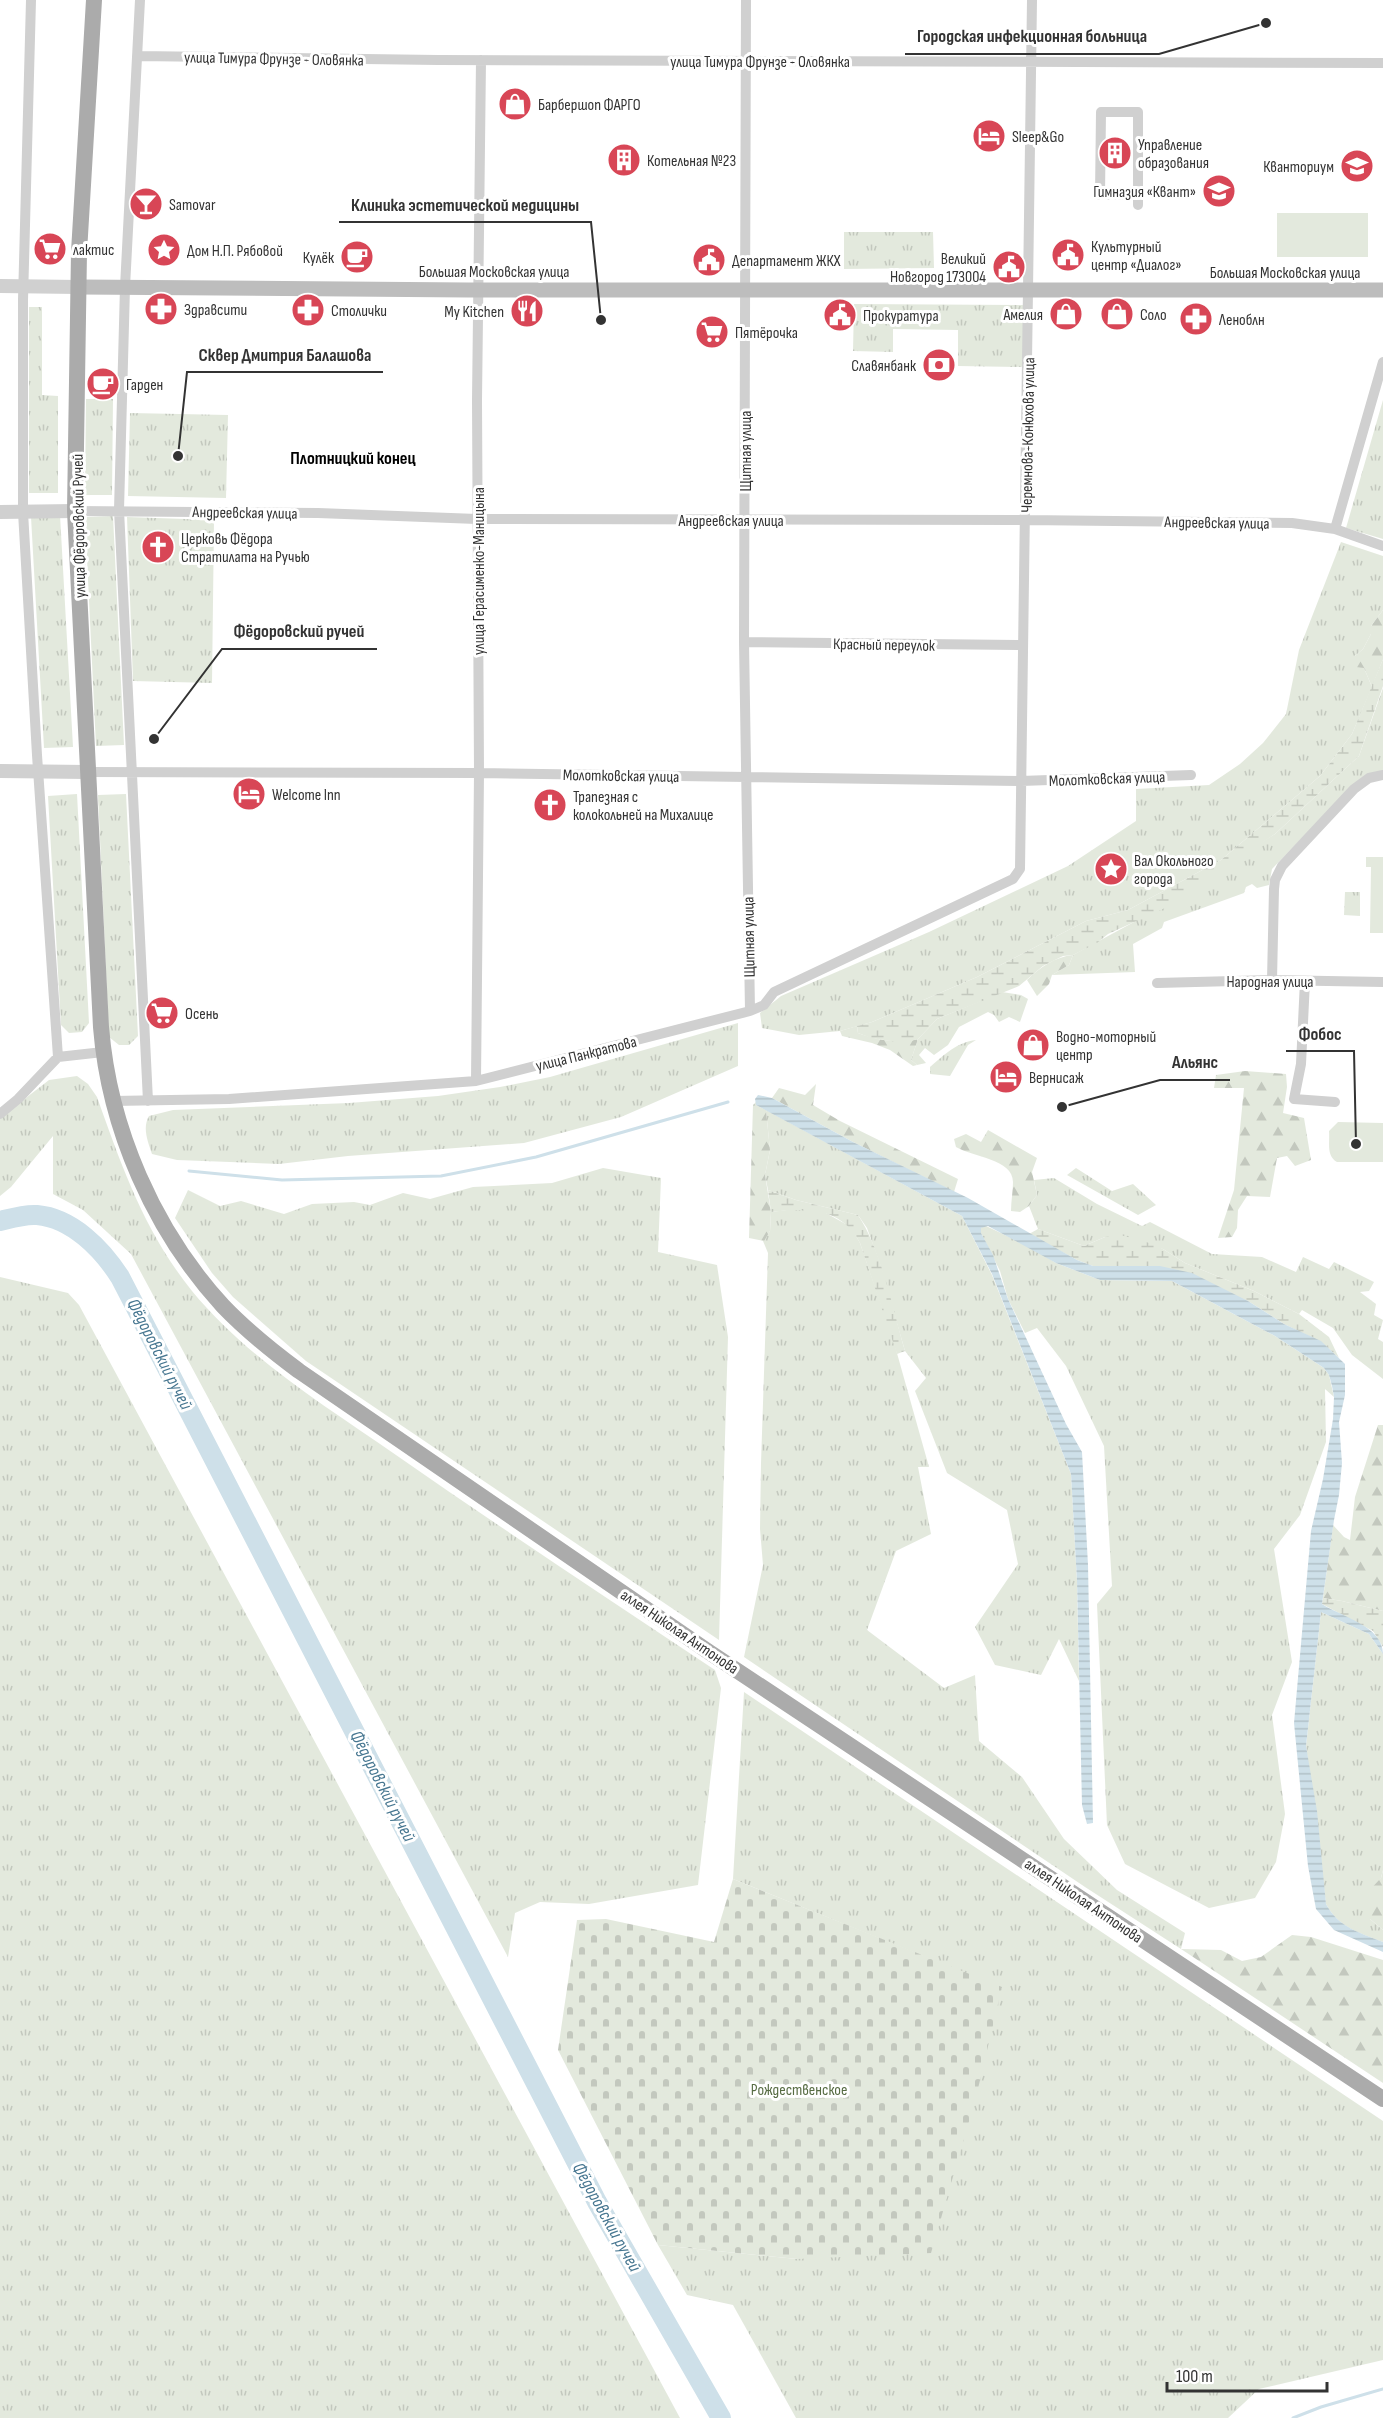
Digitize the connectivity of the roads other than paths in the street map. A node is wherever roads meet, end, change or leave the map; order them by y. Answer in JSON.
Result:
{"nodes":[{"id":1,"x":31,"y":0,"type":"edge"},
{"id":2,"x":94,"y":0,"type":"edge"},
{"id":3,"x":140,"y":0,"type":"edge"},
{"id":4,"x":746,"y":0,"type":"edge"},
{"id":5,"x":1032,"y":0,"type":"edge"},
{"id":6,"x":137,"y":56,"type":"junction"},
{"id":7,"x":481,"y":60,"type":"junction"},
{"id":8,"x":746,"y":61,"type":"junction"},
{"id":9,"x":1032,"y":62,"type":"junction"},
{"id":10,"x":1383,"y":63,"type":"edge"},
{"id":11,"x":1138,"y":200,"type":"joint"},
{"id":12,"x":0,"y":286,"type":"edge"},
{"id":13,"x":23,"y":286,"type":"junction"},
{"id":14,"x":79,"y":287,"type":"junction"},
{"id":15,"x":125,"y":287,"type":"junction"},
{"id":16,"x":478,"y":290,"type":"junction"},
{"id":17,"x":746,"y":290,"type":"junction"},
{"id":18,"x":1383,"y":290,"type":"edge"},
{"id":19,"x":1029,"y":291,"type":"junction"},
{"id":20,"x":1383,"y":362,"type":"edge"},
{"id":21,"x":119,"y":510,"type":"junction"},
{"id":22,"x":75,"y":511,"type":"junction"},
{"id":23,"x":0,"y":512,"type":"edge"},
{"id":24,"x":23,"y":512,"type":"junction"},
{"id":25,"x":477,"y":519,"type":"junction"},
{"id":26,"x":745,"y":520,"type":"junction"},
{"id":27,"x":1025,"y":520,"type":"junction"},
{"id":28,"x":1335,"y":529,"type":"junction"},
{"id":29,"x":1383,"y":546,"type":"edge"},
{"id":30,"x":744,"y":642,"type":"junction"},
{"id":31,"x":1023,"y":645,"type":"junction"},
{"id":32,"x":0,"y":771,"type":"edge"},
{"id":33,"x":38,"y":772,"type":"junction"},
{"id":34,"x":87,"y":772,"type":"junction"},
{"id":35,"x":132,"y":772,"type":"junction"},
{"id":36,"x":479,"y":773,"type":"junction"},
{"id":37,"x":1191,"y":775,"type":"dead end"},
{"id":38,"x":1383,"y":775,"type":"edge"},
{"id":39,"x":746,"y":777,"type":"junction"},
{"id":40,"x":1022,"y":781,"type":"junction"},
{"id":41,"x":1020,"y":869,"type":"joint"},
{"id":42,"x":1272,"y":980,"type":"junction"},
{"id":43,"x":1305,"y":981,"type":"junction"},
{"id":44,"x":1383,"y":982,"type":"edge"},
{"id":45,"x":1157,"y":983,"type":"dead end"},
{"id":46,"x":750,"y":1011,"type":"junction"},
{"id":47,"x":103,"y":1053,"type":"junction"},
{"id":48,"x":58,"y":1057,"type":"junction"},
{"id":49,"x":476,"y":1081,"type":"junction"},
{"id":50,"x":113,"y":1101,"type":"junction"},
{"id":51,"x":148,"y":1101,"type":"junction"},
{"id":52,"x":1335,"y":1102,"type":"dead end"},
{"id":53,"x":0,"y":1114,"type":"edge"},
{"id":54,"x":1383,"y":2099,"type":"edge"}],
"edges":[{"from":1,"to":13,"type":"street"},
{"from":2,"to":14,"type":"main road","name":"улица Фёдоровский Ручей"},
{"from":3,"to":6,"type":"street"},
{"from":4,"to":8,"type":"street","name":"Щитная улица"},
{"from":5,"to":9,"type":"street","name":"Черемнова-Конюхова улица"},
{"from":6,"to":7,"type":"street","name":"улица Тимура Фрунзе - Оловянка"},
{"from":6,"to":15,"type":"street"},
{"from":7,"to":8,"type":"street","name":"улица Тимура Фрунзе - Оловянка"},
{"from":7,"to":16,"type":"street","name":"улица Герасименко-Маницына"},
{"from":8,"to":9,"type":"street","name":"улица Тимура Фрунзе - Оловянка"},
{"from":8,"to":17,"type":"street","name":"Щитная улица"},
{"from":9,"to":10,"type":"street","name":"улица Тимура Фрунзе - Оловянка"},
{"from":9,"to":19,"type":"street","name":"Черемнова-Конюхова улица"},
{"from":11,"to":11,"type":"street"},
{"from":12,"to":13,"type":"street","name":"Большая Московская улица"},
{"from":13,"to":14,"type":"street","name":"Большая Московская улица"},
{"from":13,"to":24,"type":"street"},
{"from":14,"to":15,"type":"main road","name":"Большая Московская улица"},
{"from":14,"to":22,"type":"main road","name":"улица Фёдоровский Ручей"},
{"from":15,"to":16,"type":"main road","name":"Большая Московская улица"},
{"from":15,"to":21,"type":"street"},
{"from":16,"to":17,"type":"main road","name":"Большая Московская улица"},
{"from":16,"to":25,"type":"street","name":"улица Герасименко-Маницына"},
{"from":17,"to":19,"type":"main road","name":"Большая Московская улица"},
{"from":17,"to":26,"type":"street","name":"Щитная улица"},
{"from":18,"to":19,"type":"main road","name":"Большая Московская улица"},
{"from":19,"to":27,"type":"street","name":"Черемнова-Конюхова улица"},
{"from":20,"to":28,"type":"street"},
{"from":21,"to":22,"type":"street","name":"Андреевская улица"},
{"from":21,"to":25,"type":"street","name":"Андреевская улица"},
{"from":21,"to":35,"type":"street"},
{"from":22,"to":24,"type":"street"},
{"from":22,"to":34,"type":"main road","name":"улица Фёдоровский Ручей"},
{"from":23,"to":24,"type":"street"},
{"from":24,"to":33,"type":"street"},
{"from":25,"to":26,"type":"street","name":"Андреевская улица"},
{"from":25,"to":36,"type":"street","name":"улица Герасименко-Маницына"},
{"from":26,"to":27,"type":"street","name":"Андреевская улица"},
{"from":26,"to":30,"type":"street","name":"Щитная улица"},
{"from":27,"to":28,"type":"street","name":"Андреевская улица"},
{"from":27,"to":31,"type":"street","name":"Черемнова-Конюхова улица"},
{"from":28,"to":29,"type":"street","name":"Андреевская улица"},
{"from":30,"to":31,"type":"street","name":"Красный переулок"},
{"from":30,"to":39,"type":"street","name":"Щитная улица"},
{"from":31,"to":40,"type":"street","name":"Черемнова-Конюхова улица"},
{"from":32,"to":33,"type":"street"},
{"from":33,"to":34,"type":"street"},
{"from":33,"to":48,"type":"street"},
{"from":34,"to":35,"type":"street","name":"Молотковская улица"},
{"from":34,"to":47,"type":"main road","name":"улица Фёдоровский Ручей"},
{"from":35,"to":36,"type":"street","name":"Молотковская улица"},
{"from":35,"to":51,"type":"street"},
{"from":36,"to":39,"type":"street","name":"Молотковская улица"},
{"from":36,"to":49,"type":"street","name":"улица Герасименко-Маницына"},
{"from":37,"to":40,"type":"street","name":"Молотковская улица"},
{"from":38,"to":42,"type":"street"},
{"from":39,"to":40,"type":"street","name":"Молотковская улица"},
{"from":39,"to":46,"type":"street","name":"Щитная улица"},
{"from":40,"to":41,"type":"street","name":"Черемнова-Конюхова улица"},
{"from":41,"to":46,"type":"street","name":"улица Панкратова"},
{"from":42,"to":43,"type":"street","name":"Народная улица"},
{"from":42,"to":45,"type":"street","name":"Народная улица"},
{"from":43,"to":44,"type":"street","name":"Народная улица"},
{"from":43,"to":52,"type":"street"},
{"from":46,"to":49,"type":"street","name":"улица Панкратова"},
{"from":47,"to":48,"type":"street"},
{"from":47,"to":50,"type":"main road","name":"аллея Николая Антонова"},
{"from":48,"to":53,"type":"street"},
{"from":49,"to":51,"type":"street","name":"улица Панкратова"},
{"from":50,"to":51,"type":"street","name":"улица Панкратова"},
{"from":50,"to":54,"type":"main road","name":"аллея Николая Антонова"}]}
